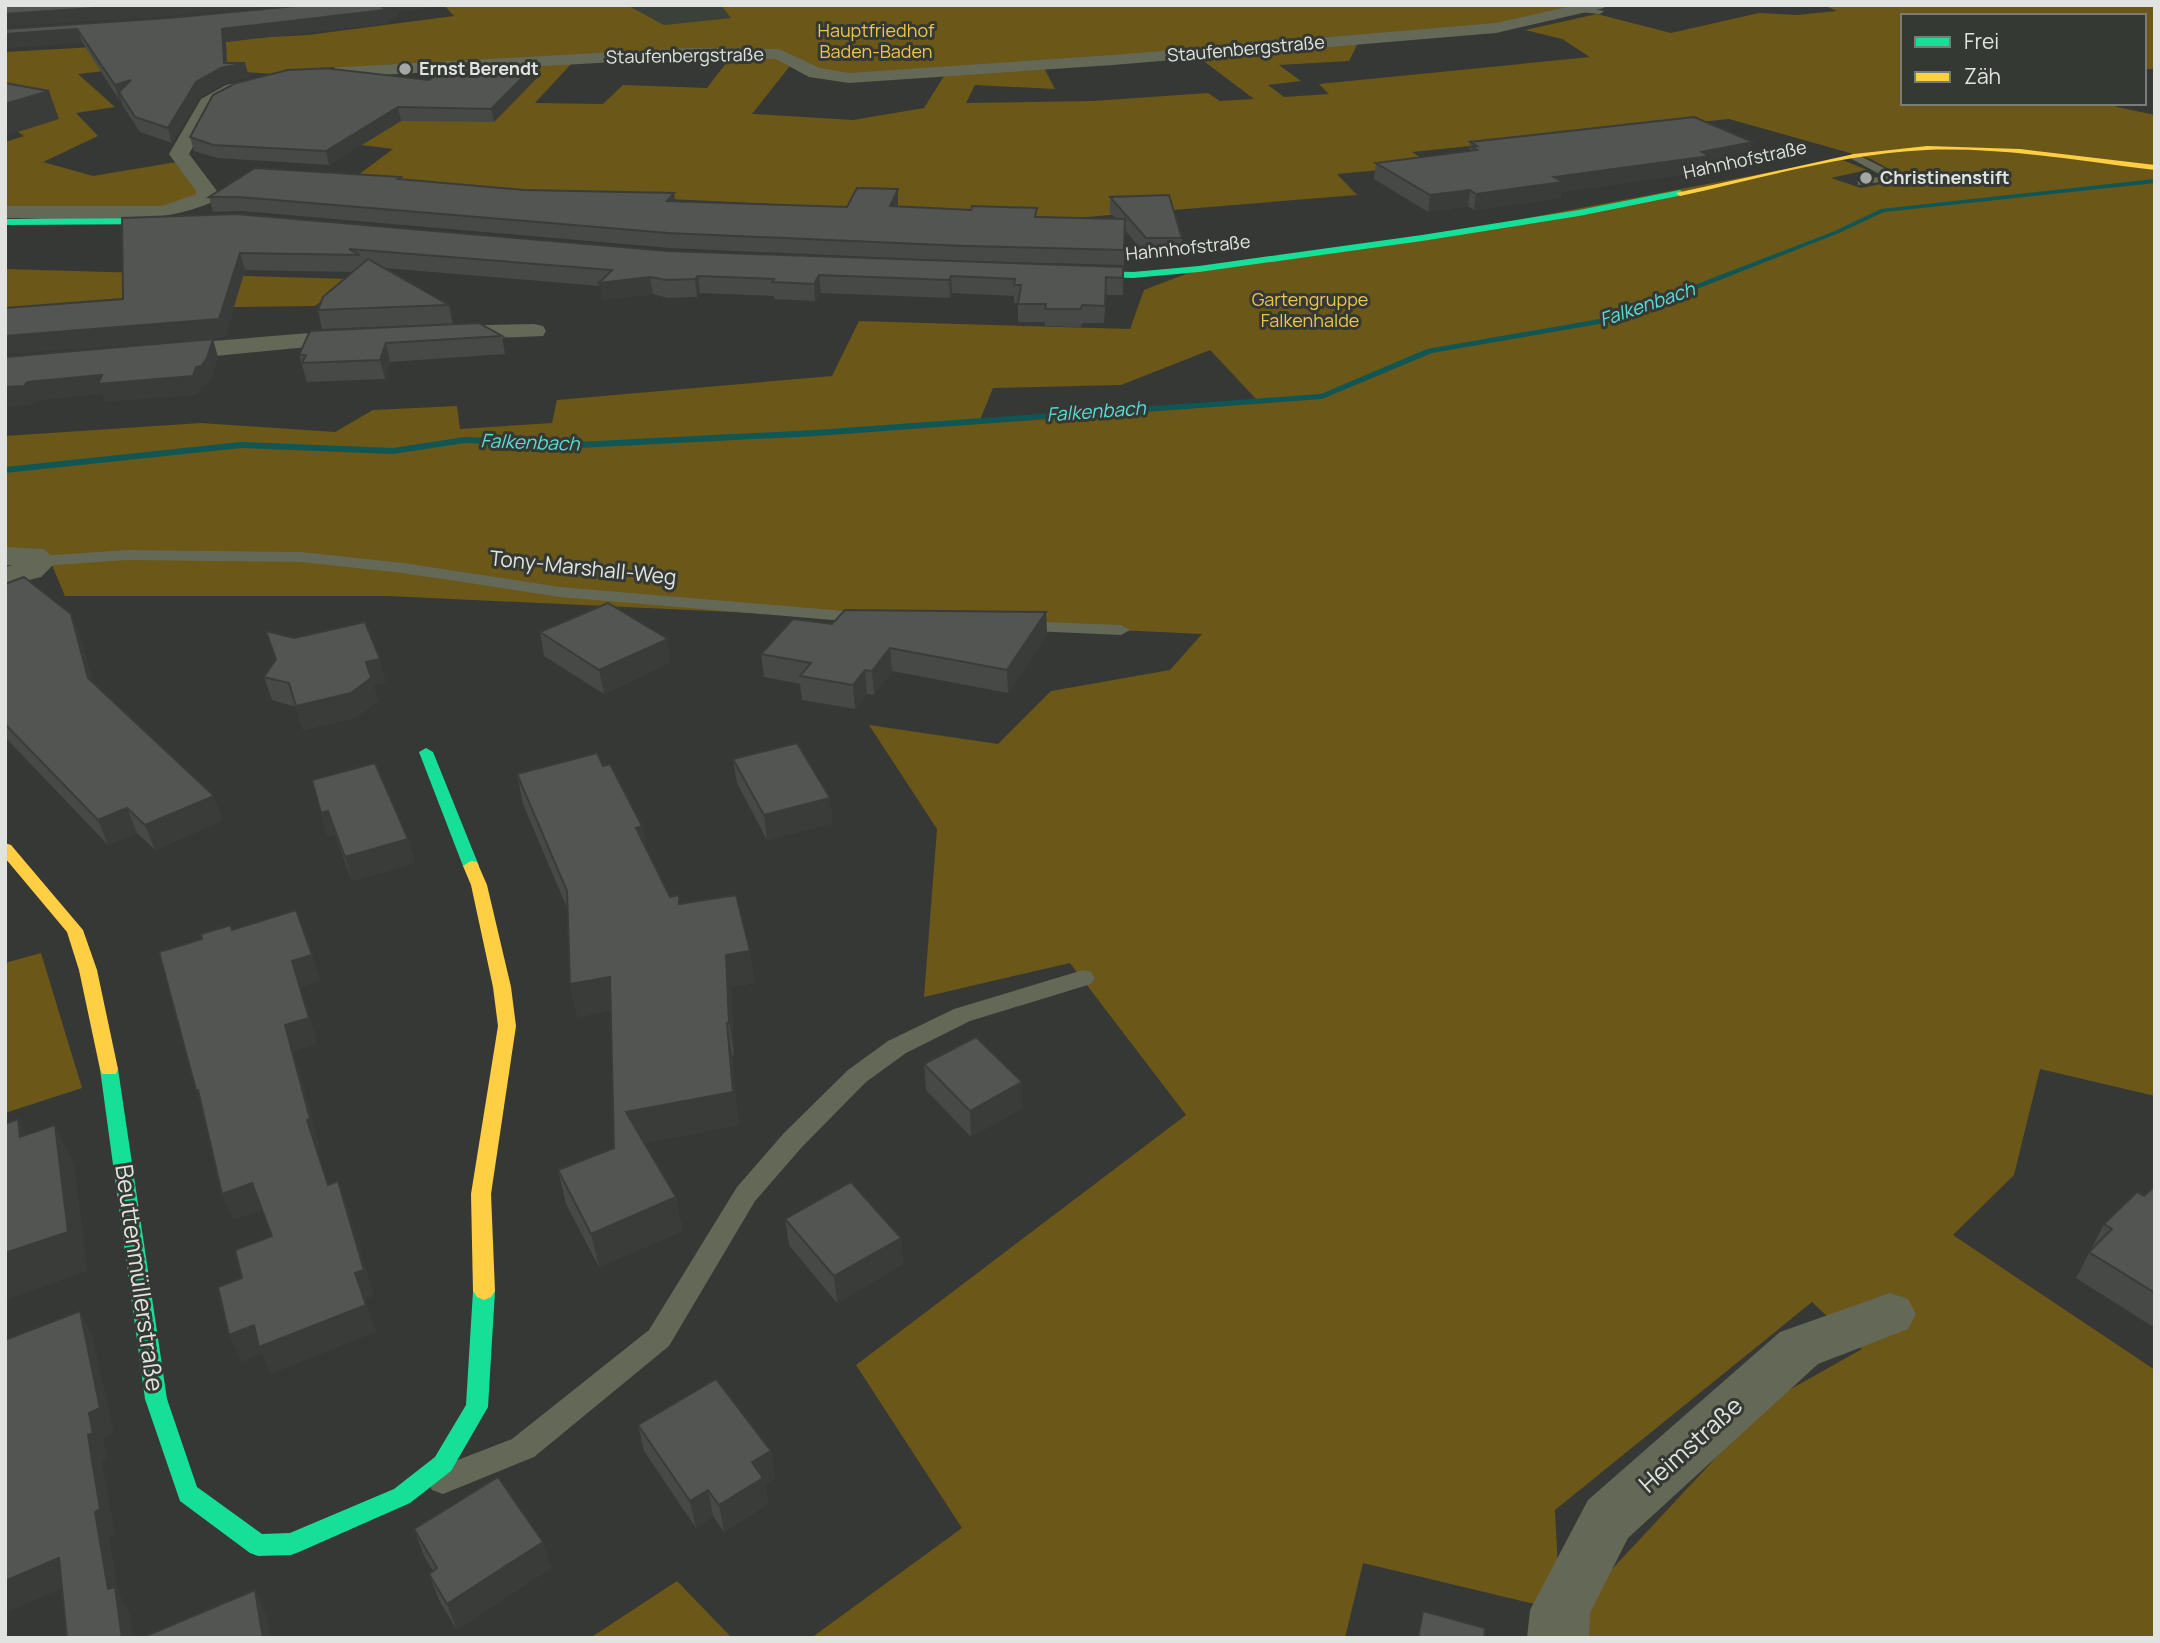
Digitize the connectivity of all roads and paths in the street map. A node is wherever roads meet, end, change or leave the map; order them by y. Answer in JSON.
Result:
{"nodes":[{"id":1,"x":1595,"y":7,"type":"edge"},
{"id":2,"x":1854,"y":156,"type":"junction"},
{"id":3,"x":2155,"y":169,"type":"edge"},
{"id":4,"x":1862,"y":183,"type":"dead end"},
{"id":5,"x":5,"y":212,"type":"edge"},
{"id":6,"x":201,"y":221,"type":"edge"},
{"id":7,"x":5,"y":222,"type":"edge"},
{"id":8,"x":1049,"y":273,"type":"edge"},
{"id":9,"x":534,"y":331,"type":"dead end"},
{"id":10,"x":417,"y":334,"type":"edge"},
{"id":11,"x":378,"y":335,"type":"edge"},
{"id":12,"x":137,"y":355,"type":"edge"},
{"id":13,"x":27,"y":557,"type":"edge"},
{"id":14,"x":5,"y":577,"type":"edge"},
{"id":15,"x":882,"y":620,"type":"edge"},
{"id":16,"x":1001,"y":625,"type":"edge"},
{"id":17,"x":1121,"y":630,"type":"dead end"},
{"id":18,"x":426,"y":752,"type":"dead end"},
{"id":19,"x":5,"y":848,"type":"edge"},
{"id":20,"x":1083,"y":978,"type":"dead end"},
{"id":21,"x":1890,"y":1314,"type":"dead end"},
{"id":22,"x":402,"y":1496,"type":"junction"},
{"id":23,"x":1558,"y":1638,"type":"edge"}],
"edges":[{"from":1,"to":5,"type":"street","name":"Staufenbergstraße"},
{"from":2,"to":3,"type":"street","name":"Hahnhofstraße"},
{"from":2,"to":4,"type":"lane"},
{"from":2,"to":8,"type":"street","name":"Hahnhofstraße"},
{"from":6,"to":7,"type":"street"},
{"from":9,"to":10,"type":"street"},
{"from":11,"to":12,"type":"street"},
{"from":13,"to":14,"type":"street"},
{"from":13,"to":15,"type":"lane","name":"Tony-Marshall-Weg"},
{"from":16,"to":17,"type":"lane"},
{"from":18,"to":22,"type":"street","name":"Beuttenmüllerstraße"},
{"from":19,"to":22,"type":"street","name":"Beuttenmüllerstraße"},
{"from":20,"to":22,"type":"lane","name":"Beuttenmüllerstraße"},
{"from":21,"to":23,"type":"street","name":"Heimstraße"}]}
